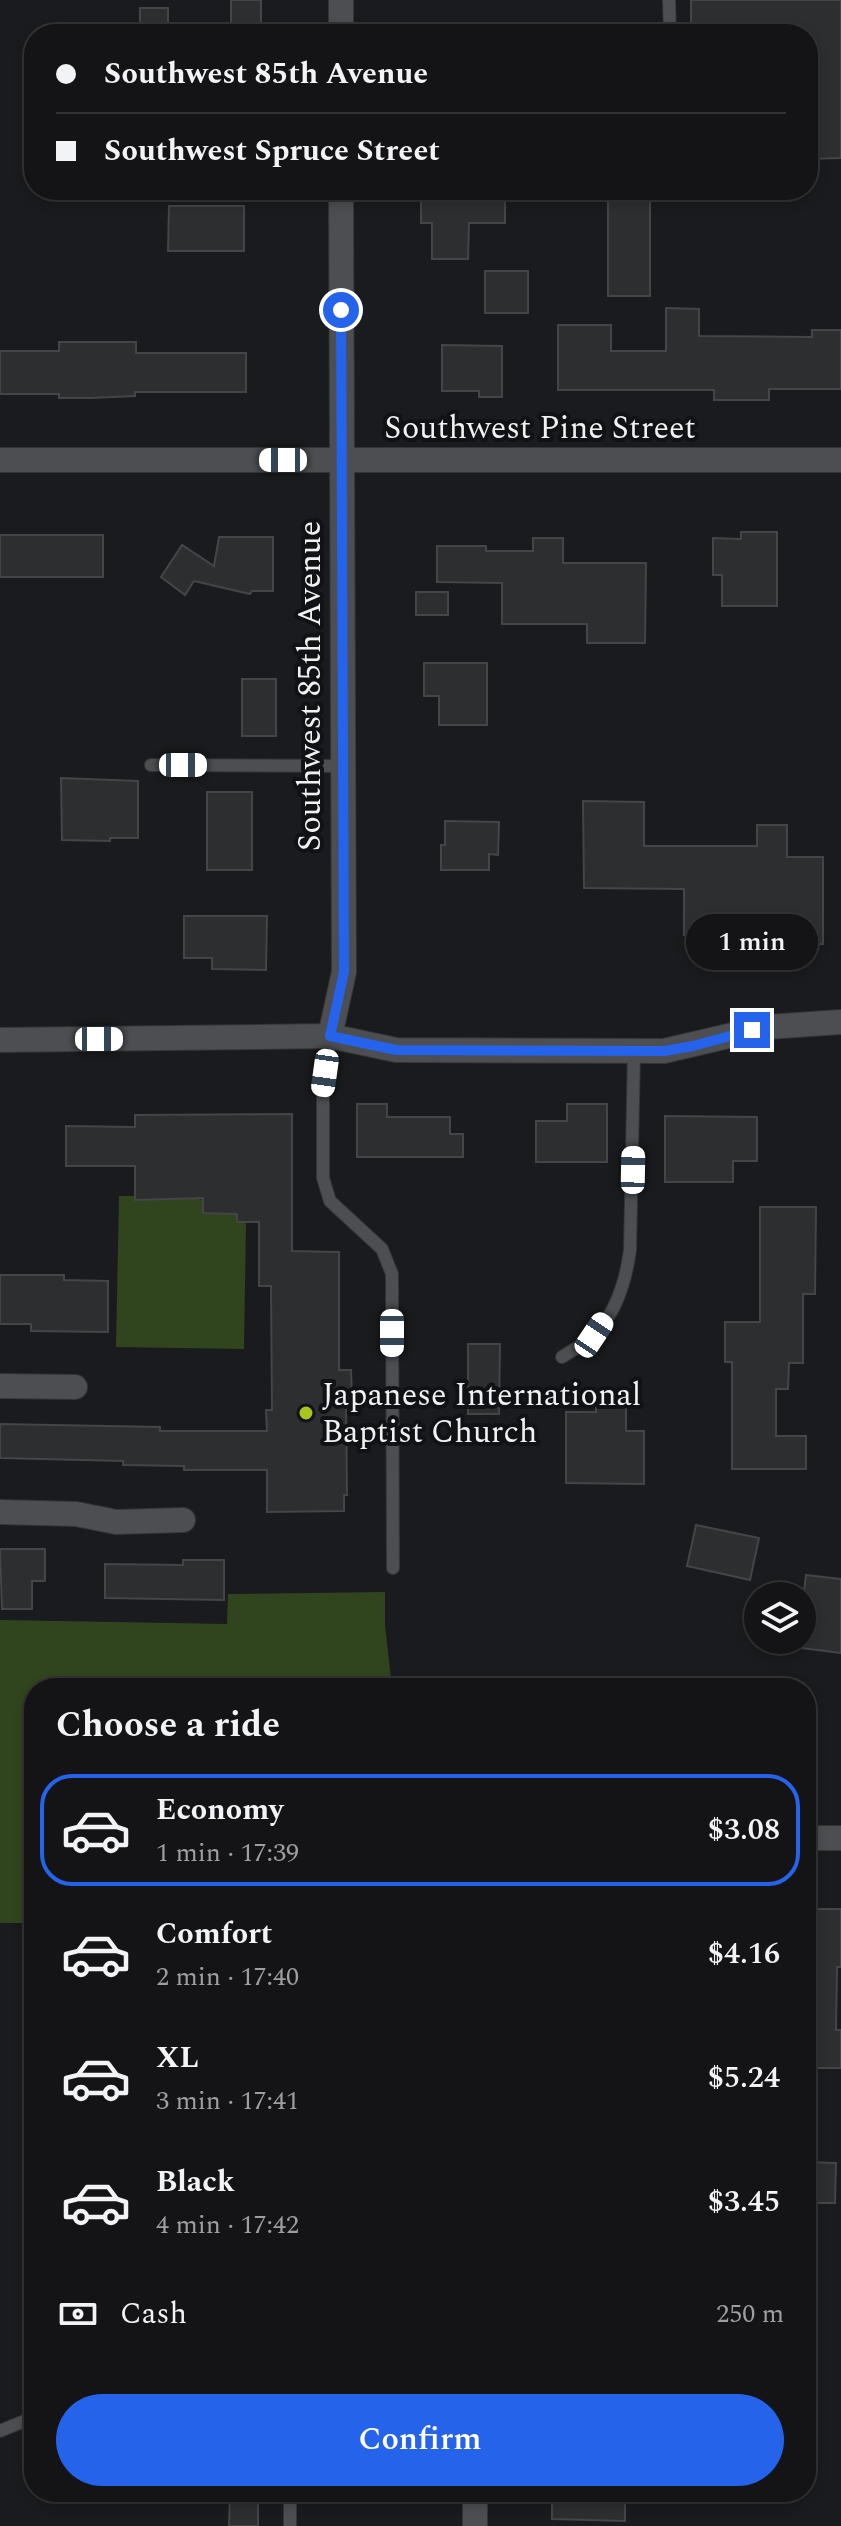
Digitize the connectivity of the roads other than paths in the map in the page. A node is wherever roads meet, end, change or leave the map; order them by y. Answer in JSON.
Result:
{"nodes":[{"id":1,"x":341,"y":0,"type":"edge"},
{"id":2,"x":669,"y":0,"type":"edge"},
{"id":3,"x":341,"y":24,"type":"edge"},
{"id":4,"x":670,"y":24,"type":"edge"},
{"id":5,"x":341,"y":200,"type":"edge"},
{"id":6,"x":0,"y":460,"type":"edge"},
{"id":7,"x":341,"y":460,"type":"junction"},
{"id":8,"x":841,"y":460,"type":"edge"},
{"id":9,"x":151,"y":765,"type":"dead end"},
{"id":10,"x":343,"y":766,"type":"junction"},
{"id":11,"x":841,"y":1022,"type":"edge"},
{"id":12,"x":330,"y":1036,"type":"junction"},
{"id":13,"x":0,"y":1040,"type":"edge"},
{"id":14,"x":634,"y":1051,"type":"junction"},
{"id":15,"x":562,"y":1357,"type":"dead end"},
{"id":16,"x":0,"y":1386,"type":"edge"},
{"id":17,"x":75,"y":1387,"type":"dead end"},
{"id":18,"x":0,"y":1512,"type":"edge"},
{"id":19,"x":183,"y":1520,"type":"dead end"},
{"id":20,"x":393,"y":1568,"type":"dead end"},
{"id":21,"x":816,"y":1838,"type":"edge"},
{"id":22,"x":841,"y":1838,"type":"edge"},
{"id":23,"x":24,"y":2421,"type":"edge"},
{"id":24,"x":0,"y":2431,"type":"edge"},
{"id":25,"x":290,"y":2502,"type":"edge"},
{"id":26,"x":475,"y":2502,"type":"edge"},
{"id":27,"x":290,"y":2526,"type":"edge"},
{"id":28,"x":475,"y":2526,"type":"edge"}],
"edges":[{"from":1,"to":3,"type":"street"},
{"from":2,"to":4,"type":"lane"},
{"from":5,"to":7,"type":"street","name":"Southwest 85th Avenue"},
{"from":6,"to":7,"type":"street","name":"Southwest Pine Street"},
{"from":7,"to":8,"type":"street","name":"Southwest Pine Street"},
{"from":7,"to":10,"type":"street","name":"Southwest 85th Avenue"},
{"from":9,"to":10,"type":"lane"},
{"from":10,"to":12,"type":"street","name":"Southwest 85th Avenue"},
{"from":11,"to":14,"type":"street"},
{"from":12,"to":13,"type":"street"},
{"from":12,"to":14,"type":"street"},
{"from":12,"to":20,"type":"lane"},
{"from":14,"to":15,"type":"lane"},
{"from":16,"to":17,"type":"street"},
{"from":18,"to":19,"type":"street"},
{"from":21,"to":22,"type":"street"},
{"from":23,"to":24,"type":"lane"},
{"from":25,"to":27,"type":"lane"},
{"from":26,"to":28,"type":"street"}]}
